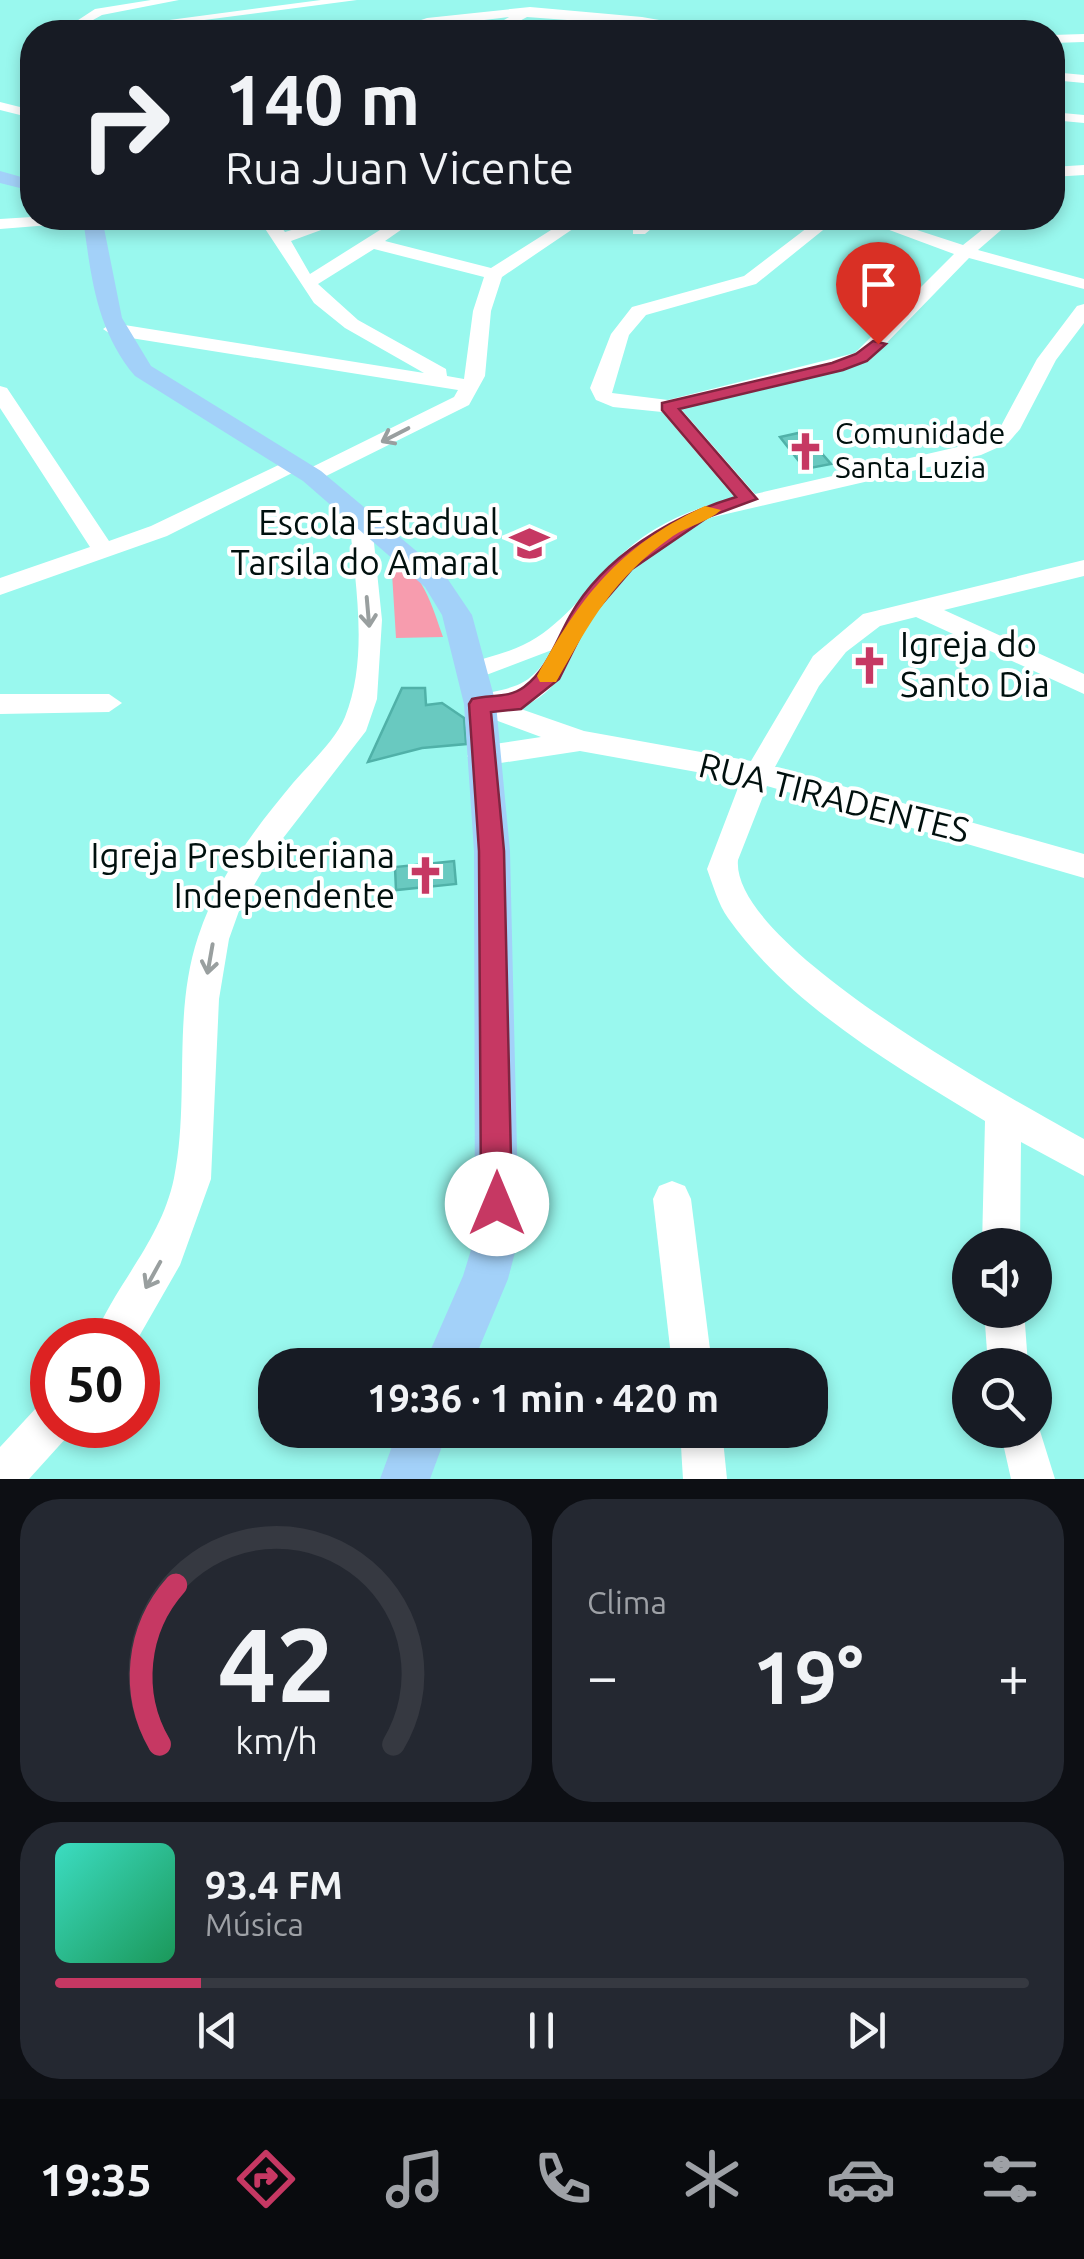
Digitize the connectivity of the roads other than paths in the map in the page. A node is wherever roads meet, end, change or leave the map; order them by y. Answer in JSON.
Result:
{"nodes":[{"id":1,"x":173,"y":0,"type":"edge"},
{"id":2,"x":352,"y":0,"type":"edge"},
{"id":3,"x":484,"y":5,"type":"edge"},
{"id":4,"x":531,"y":10,"type":"junction"},
{"id":5,"x":620,"y":18,"type":"junction"},
{"id":6,"x":86,"y":20,"type":"edge"},
{"id":7,"x":184,"y":20,"type":"edge"},
{"id":8,"x":417,"y":20,"type":"edge"},
{"id":9,"x":512,"y":20,"type":"edge"},
{"id":10,"x":616,"y":20,"type":"edge"},
{"id":11,"x":624,"y":20,"type":"edge"},
{"id":12,"x":632,"y":20,"type":"edge"},
{"id":13,"x":92,"y":230,"type":"edge"},
{"id":14,"x":276,"y":230,"type":"edge"},
{"id":15,"x":308,"y":230,"type":"edge"},
{"id":16,"x":391,"y":230,"type":"edge"},
{"id":17,"x":562,"y":230,"type":"edge"},
{"id":18,"x":815,"y":230,"type":"edge"},
{"id":19,"x":900,"y":230,"type":"edge"},
{"id":20,"x":993,"y":230,"type":"edge"},
{"id":21,"x":283,"y":238,"type":"junction"},
{"id":22,"x":372,"y":242,"type":"junction"},
{"id":23,"x":966,"y":252,"type":"junction"},
{"id":24,"x":494,"y":274,"type":"junction"},
{"id":25,"x":308,"y":283,"type":"junction"},
{"id":26,"x":1084,"y":284,"type":"edge"},
{"id":27,"x":1084,"y":310,"type":"edge"},
{"id":28,"x":112,"y":329,"type":"junction"},
{"id":29,"x":462,"y":384,"type":"junction"},
{"id":30,"x":0,"y":392,"type":"edge"},
{"id":31,"x":668,"y":406,"type":"junction"},
{"id":32,"x":304,"y":471,"type":"junction"},
{"id":33,"x":748,"y":499,"type":"junction"},
{"id":34,"x":360,"y":514,"type":"junction"},
{"id":35,"x":104,"y":553,"type":"junction"},
{"id":36,"x":1084,"y":568,"type":"edge"},
{"id":37,"x":0,"y":587,"type":"edge"},
{"id":38,"x":917,"y":608,"type":"junction"},
{"id":39,"x":580,"y":616,"type":"junction"},
{"id":40,"x":472,"y":671,"type":"junction"},
{"id":41,"x":1084,"y":686,"type":"edge"},
{"id":42,"x":110,"y":703,"type":"dead end"},
{"id":43,"x":0,"y":704,"type":"edge"},
{"id":44,"x":480,"y":704,"type":"junction"},
{"id":45,"x":582,"y":741,"type":"junction"},
{"id":46,"x":482,"y":756,"type":"junction"},
{"id":47,"x":758,"y":773,"type":"junction"},
{"id":48,"x":1084,"y":866,"type":"edge"},
{"id":49,"x":1003,"y":1113,"type":"junction"},
{"id":50,"x":1084,"y":1158,"type":"edge"},
{"id":51,"x":672,"y":1199,"type":"dead end"},
{"id":52,"x":1001,"y":1228,"type":"edge"},
{"id":53,"x":126,"y":1318,"type":"edge"},
{"id":54,"x":456,"y":1348,"type":"edge"},
{"id":55,"x":690,"y":1348,"type":"edge"},
{"id":56,"x":30,"y":1446,"type":"edge"},
{"id":57,"x":416,"y":1448,"type":"edge"},
{"id":58,"x":702,"y":1448,"type":"edge"},
{"id":59,"x":1025,"y":1448,"type":"edge"},
{"id":60,"x":0,"y":1479,"type":"edge"},
{"id":61,"x":404,"y":1479,"type":"edge"},
{"id":62,"x":705,"y":1479,"type":"edge"},
{"id":63,"x":1033,"y":1479,"type":"edge"}],
"edges":[{"from":1,"to":6,"type":"street"},
{"from":2,"to":7,"type":"street"},
{"from":3,"to":4,"type":"street"},
{"from":3,"to":8,"type":"street"},
{"from":4,"to":5,"type":"street"},
{"from":4,"to":9,"type":"street"},
{"from":5,"to":10,"type":"street"},
{"from":5,"to":11,"type":"street"},
{"from":5,"to":12,"type":"street"},
{"from":13,"to":28,"type":"main road"},
{"from":14,"to":21,"type":"street"},
{"from":15,"to":21,"type":"street"},
{"from":16,"to":22,"type":"street"},
{"from":17,"to":24,"type":"street"},
{"from":18,"to":31,"type":"street"},
{"from":19,"to":23,"type":"street"},
{"from":20,"to":23,"type":"street"},
{"from":21,"to":25,"type":"street"},
{"from":22,"to":24,"type":"street"},
{"from":22,"to":25,"type":"street"},
{"from":23,"to":26,"type":"street"},
{"from":23,"to":31,"type":"street"},
{"from":24,"to":29,"type":"street"},
{"from":25,"to":29,"type":"street"},
{"from":27,"to":33,"type":"street"},
{"from":28,"to":29,"type":"street"},
{"from":28,"to":32,"type":"main road"},
{"from":29,"to":32,"type":"street","one_way":true},
{"from":30,"to":35,"type":"street"},
{"from":31,"to":33,"type":"street"},
{"from":32,"to":34,"type":"main road"},
{"from":32,"to":35,"type":"street"},
{"from":33,"to":39,"type":"street"},
{"from":34,"to":40,"type":"main road"},
{"from":34,"to":53,"type":"street","one_way":true},
{"from":35,"to":37,"type":"street"},
{"from":36,"to":38,"type":"street"},
{"from":38,"to":41,"type":"street"},
{"from":38,"to":47,"type":"street"},
{"from":39,"to":40,"type":"street"},
{"from":39,"to":44,"type":"street"},
{"from":40,"to":44,"type":"main road"},
{"from":42,"to":43,"type":"street"},
{"from":44,"to":45,"type":"street","name":"RUA TIRADENTES"},
{"from":44,"to":46,"type":"main road"},
{"from":45,"to":46,"type":"street","name":"RUA TIRADENTES"},
{"from":45,"to":47,"type":"street","name":"RUA TIRADENTES"},
{"from":46,"to":54,"type":"main road"},
{"from":47,"to":48,"type":"street","name":"RUA TIRADENTES"},
{"from":47,"to":49,"type":"street"},
{"from":49,"to":50,"type":"street"},
{"from":49,"to":52,"type":"street"},
{"from":51,"to":55,"type":"street"},
{"from":56,"to":60,"type":"street"},
{"from":57,"to":61,"type":"main road"},
{"from":58,"to":62,"type":"street"},
{"from":59,"to":63,"type":"street"}]}
